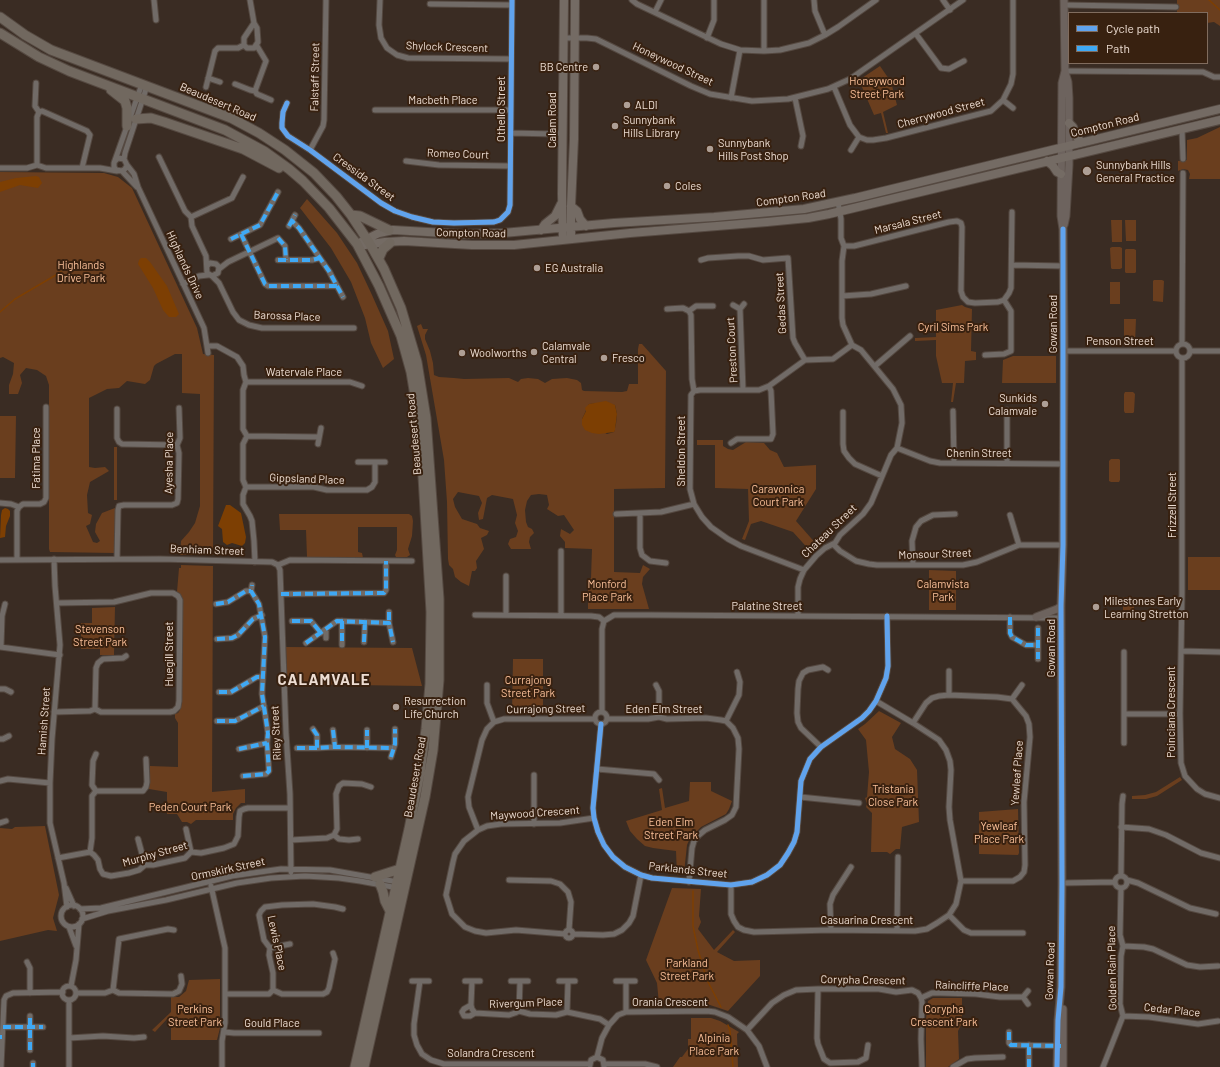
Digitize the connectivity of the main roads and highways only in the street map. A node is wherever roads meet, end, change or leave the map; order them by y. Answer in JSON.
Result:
{"nodes":[{"id":1,"x":564,"y":0,"type":"edge"},
{"id":2,"x":575,"y":0,"type":"edge"},
{"id":3,"x":1065,"y":2,"type":"edge"},
{"id":4,"x":0,"y":17,"type":"edge"},
{"id":5,"x":0,"y":33,"type":"edge"},
{"id":6,"x":1065,"y":71,"type":"junction"},
{"id":7,"x":104,"y":84,"type":"junction"},
{"id":8,"x":574,"y":96,"type":"junction"},
{"id":9,"x":1220,"y":109,"type":"edge"},
{"id":10,"x":136,"y":119,"type":"road end"},
{"id":11,"x":1220,"y":120,"type":"edge"},
{"id":12,"x":1069,"y":123,"type":"junction"},
{"id":13,"x":127,"y":126,"type":"road end"},
{"id":14,"x":563,"y":132,"type":"junction"},
{"id":15,"x":1082,"y":142,"type":"junction"},
{"id":16,"x":1065,"y":146,"type":"junction"},
{"id":17,"x":1065,"y":157,"type":"junction"},
{"id":18,"x":1047,"y":161,"type":"junction"},
{"id":19,"x":1061,"y":174,"type":"junction"},
{"id":20,"x":303,"y":181,"type":"junction"},
{"id":21,"x":562,"y":202,"type":"junction"},
{"id":22,"x":571,"y":206,"type":"junction"},
{"id":23,"x":351,"y":215,"type":"junction"},
{"id":24,"x":586,"y":226,"type":"junction"},
{"id":25,"x":571,"y":227,"type":"junction"},
{"id":26,"x":562,"y":228,"type":"junction"},
{"id":27,"x":1063,"y":229,"type":"junction"},
{"id":28,"x":389,"y":230,"type":"junction"},
{"id":29,"x":541,"y":230,"type":"junction"},
{"id":30,"x":567,"y":240,"type":"junction"},
{"id":31,"x":369,"y":241,"type":"junction"},
{"id":32,"x":390,"y":242,"type":"junction"},
{"id":33,"x":357,"y":245,"type":"junction"},
{"id":34,"x":379,"y":258,"type":"junction"},
{"id":35,"x":1061,"y":606,"type":"junction"},
{"id":36,"x":1036,"y":617,"type":"road end"},
{"id":37,"x":400,"y":869,"type":"junction"},
{"id":38,"x":400,"y":886,"type":"junction"},
{"id":39,"x":390,"y":911,"type":"junction"},
{"id":40,"x":1060,"y":1046,"type":"junction"},
{"id":41,"x":355,"y":1067,"type":"edge"},
{"id":42,"x":364,"y":1067,"type":"edge"},
{"id":43,"x":1057,"y":1067,"type":"edge"},
{"id":44,"x":1063,"y":1067,"type":"edge"}],
"edges":[{"from":1,"to":14,"type":"main road","name":"Calam Road"},
{"from":2,"to":8,"type":"main road","name":"Calam Road"},
{"from":3,"to":6,"type":"main road","name":"Gowan Road"},
{"from":4,"to":23,"type":"highway","name":"Beaudesert Road"},
{"from":5,"to":7,"type":"highway","name":"Beaudesert Road"},
{"from":6,"to":12,"type":"main road","name":"Gowan Road"},
{"from":6,"to":16,"type":"main road","name":"Gowan Road"},
{"from":7,"to":13,"type":"highway"},
{"from":7,"to":20,"type":"highway","name":"Beaudesert Road"},
{"from":8,"to":14,"type":"main road"},
{"from":8,"to":22,"type":"main road","name":"Calam Road"},
{"from":9,"to":15,"type":"main road","name":"Compton Road"},
{"from":10,"to":20,"type":"highway"},
{"from":11,"to":17,"type":"main road","name":"Compton Road"},
{"from":12,"to":15,"type":"main road"},
{"from":12,"to":16,"type":"main road","name":"Gowan Road"},
{"from":14,"to":21,"type":"main road","name":"Calam Road"},
{"from":15,"to":16,"type":"main road","name":"Compton Road"},
{"from":16,"to":17,"type":"main road","name":"Gowan Road"},
{"from":16,"to":24,"type":"main road","name":"Compton Road"},
{"from":17,"to":18,"type":"main road","name":"Compton Road"},
{"from":17,"to":19,"type":"main road","name":"Gowan Road"},
{"from":17,"to":27,"type":"main road","name":"Gowan Road"},
{"from":18,"to":19,"type":"main road"},
{"from":18,"to":30,"type":"main road","name":"Compton Road"},
{"from":19,"to":27,"type":"main road","name":"Gowan Road"},
{"from":20,"to":33,"type":"highway","name":"Beaudesert Road"},
{"from":21,"to":26,"type":"main road","name":"Calam Road"},
{"from":21,"to":29,"type":"main road"},
{"from":22,"to":24,"type":"main road"},
{"from":22,"to":25,"type":"main road","name":"Calam Road"},
{"from":23,"to":28,"type":"highway"},
{"from":23,"to":31,"type":"highway","name":"Beaudesert Road"},
{"from":24,"to":25,"type":"main road","name":"Compton Road"},
{"from":25,"to":26,"type":"main road","name":"Compton Road"},
{"from":25,"to":30,"type":"main road","name":"Calam Road"},
{"from":26,"to":29,"type":"main road","name":"Compton Road"},
{"from":26,"to":30,"type":"main road","name":"Calam Road"},
{"from":27,"to":35,"type":"main road","name":"Gowan Road"},
{"from":28,"to":29,"type":"main road","name":"Compton Road"},
{"from":28,"to":31,"type":"main road","name":"Compton Road"},
{"from":30,"to":32,"type":"main road","name":"Compton Road"},
{"from":31,"to":32,"type":"main road","name":"Compton Road"},
{"from":31,"to":33,"type":"main road","name":"Compton Road"},
{"from":31,"to":34,"type":"highway","name":"Beaudesert Road"},
{"from":32,"to":34,"type":"highway"},
{"from":33,"to":37,"type":"highway","name":"Beaudesert Road"},
{"from":34,"to":38,"type":"highway","name":"Beaudesert Road"},
{"from":35,"to":36,"type":"main road"},
{"from":35,"to":40,"type":"main road","name":"Gowan Road"},
{"from":37,"to":38,"type":"highway","name":"Beaudesert Road"},
{"from":37,"to":39,"type":"highway"},
{"from":38,"to":39,"type":"highway","name":"Beaudesert Road"},
{"from":38,"to":42,"type":"highway","name":"Beaudesert Road"},
{"from":39,"to":41,"type":"highway","name":"Beaudesert Road"},
{"from":40,"to":43,"type":"main road","name":"Gowan Road"},
{"from":40,"to":44,"type":"main road","name":"Gowan Road"}]}
